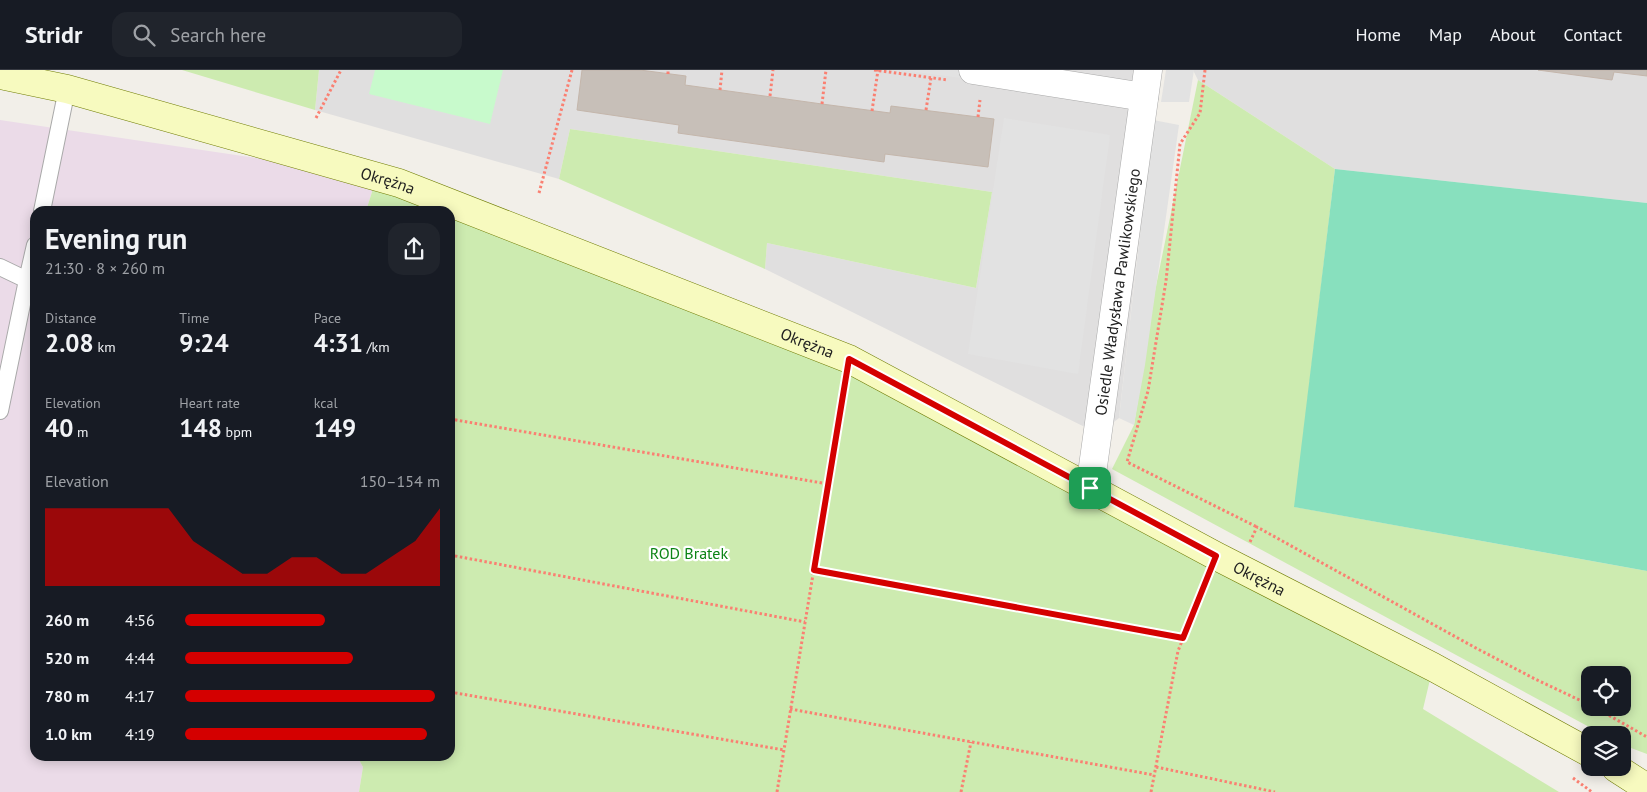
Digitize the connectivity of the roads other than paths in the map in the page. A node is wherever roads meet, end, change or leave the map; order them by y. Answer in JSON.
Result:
{"nodes":[{"id":1,"x":974,"y":70,"type":"edge"},
{"id":2,"x":1148,"y":70,"type":"edge"},
{"id":3,"x":0,"y":75,"type":"edge"},
{"id":4,"x":67,"y":89,"type":"junction"},
{"id":5,"x":1144,"y":98,"type":"junction"},
{"id":6,"x":43,"y":206,"type":"edge"},
{"id":7,"x":0,"y":267,"type":"edge"},
{"id":8,"x":30,"y":267,"type":"edge"},
{"id":9,"x":27,"y":280,"type":"junction"},
{"id":10,"x":0,"y":411,"type":"edge"},
{"id":11,"x":1090,"y":488,"type":"junction"},
{"id":12,"x":1581,"y":748,"type":"edge"},
{"id":13,"x":1631,"y":774,"type":"edge"},
{"id":14,"x":1629,"y":776,"type":"edge"},
{"id":15,"x":1647,"y":780,"type":"edge"},
{"id":16,"x":1647,"y":788,"type":"edge"}],
"edges":[{"from":1,"to":5,"type":"street"},
{"from":2,"to":5,"type":"street","name":"Osiedle Władysława Pawlikowskiego"},
{"from":3,"to":4,"type":"street","name":"Okrężna"},
{"from":4,"to":6,"type":"lane"},
{"from":4,"to":11,"type":"street","name":"Okrężna"},
{"from":5,"to":11,"type":"street","name":"Osiedle Władysława Pawlikowskiego"},
{"from":7,"to":9,"type":"lane"},
{"from":8,"to":9,"type":"lane"},
{"from":9,"to":10,"type":"lane"},
{"from":11,"to":12,"type":"street","name":"Okrężna"},
{"from":13,"to":15,"type":"street"},
{"from":14,"to":16,"type":"street"}]}
